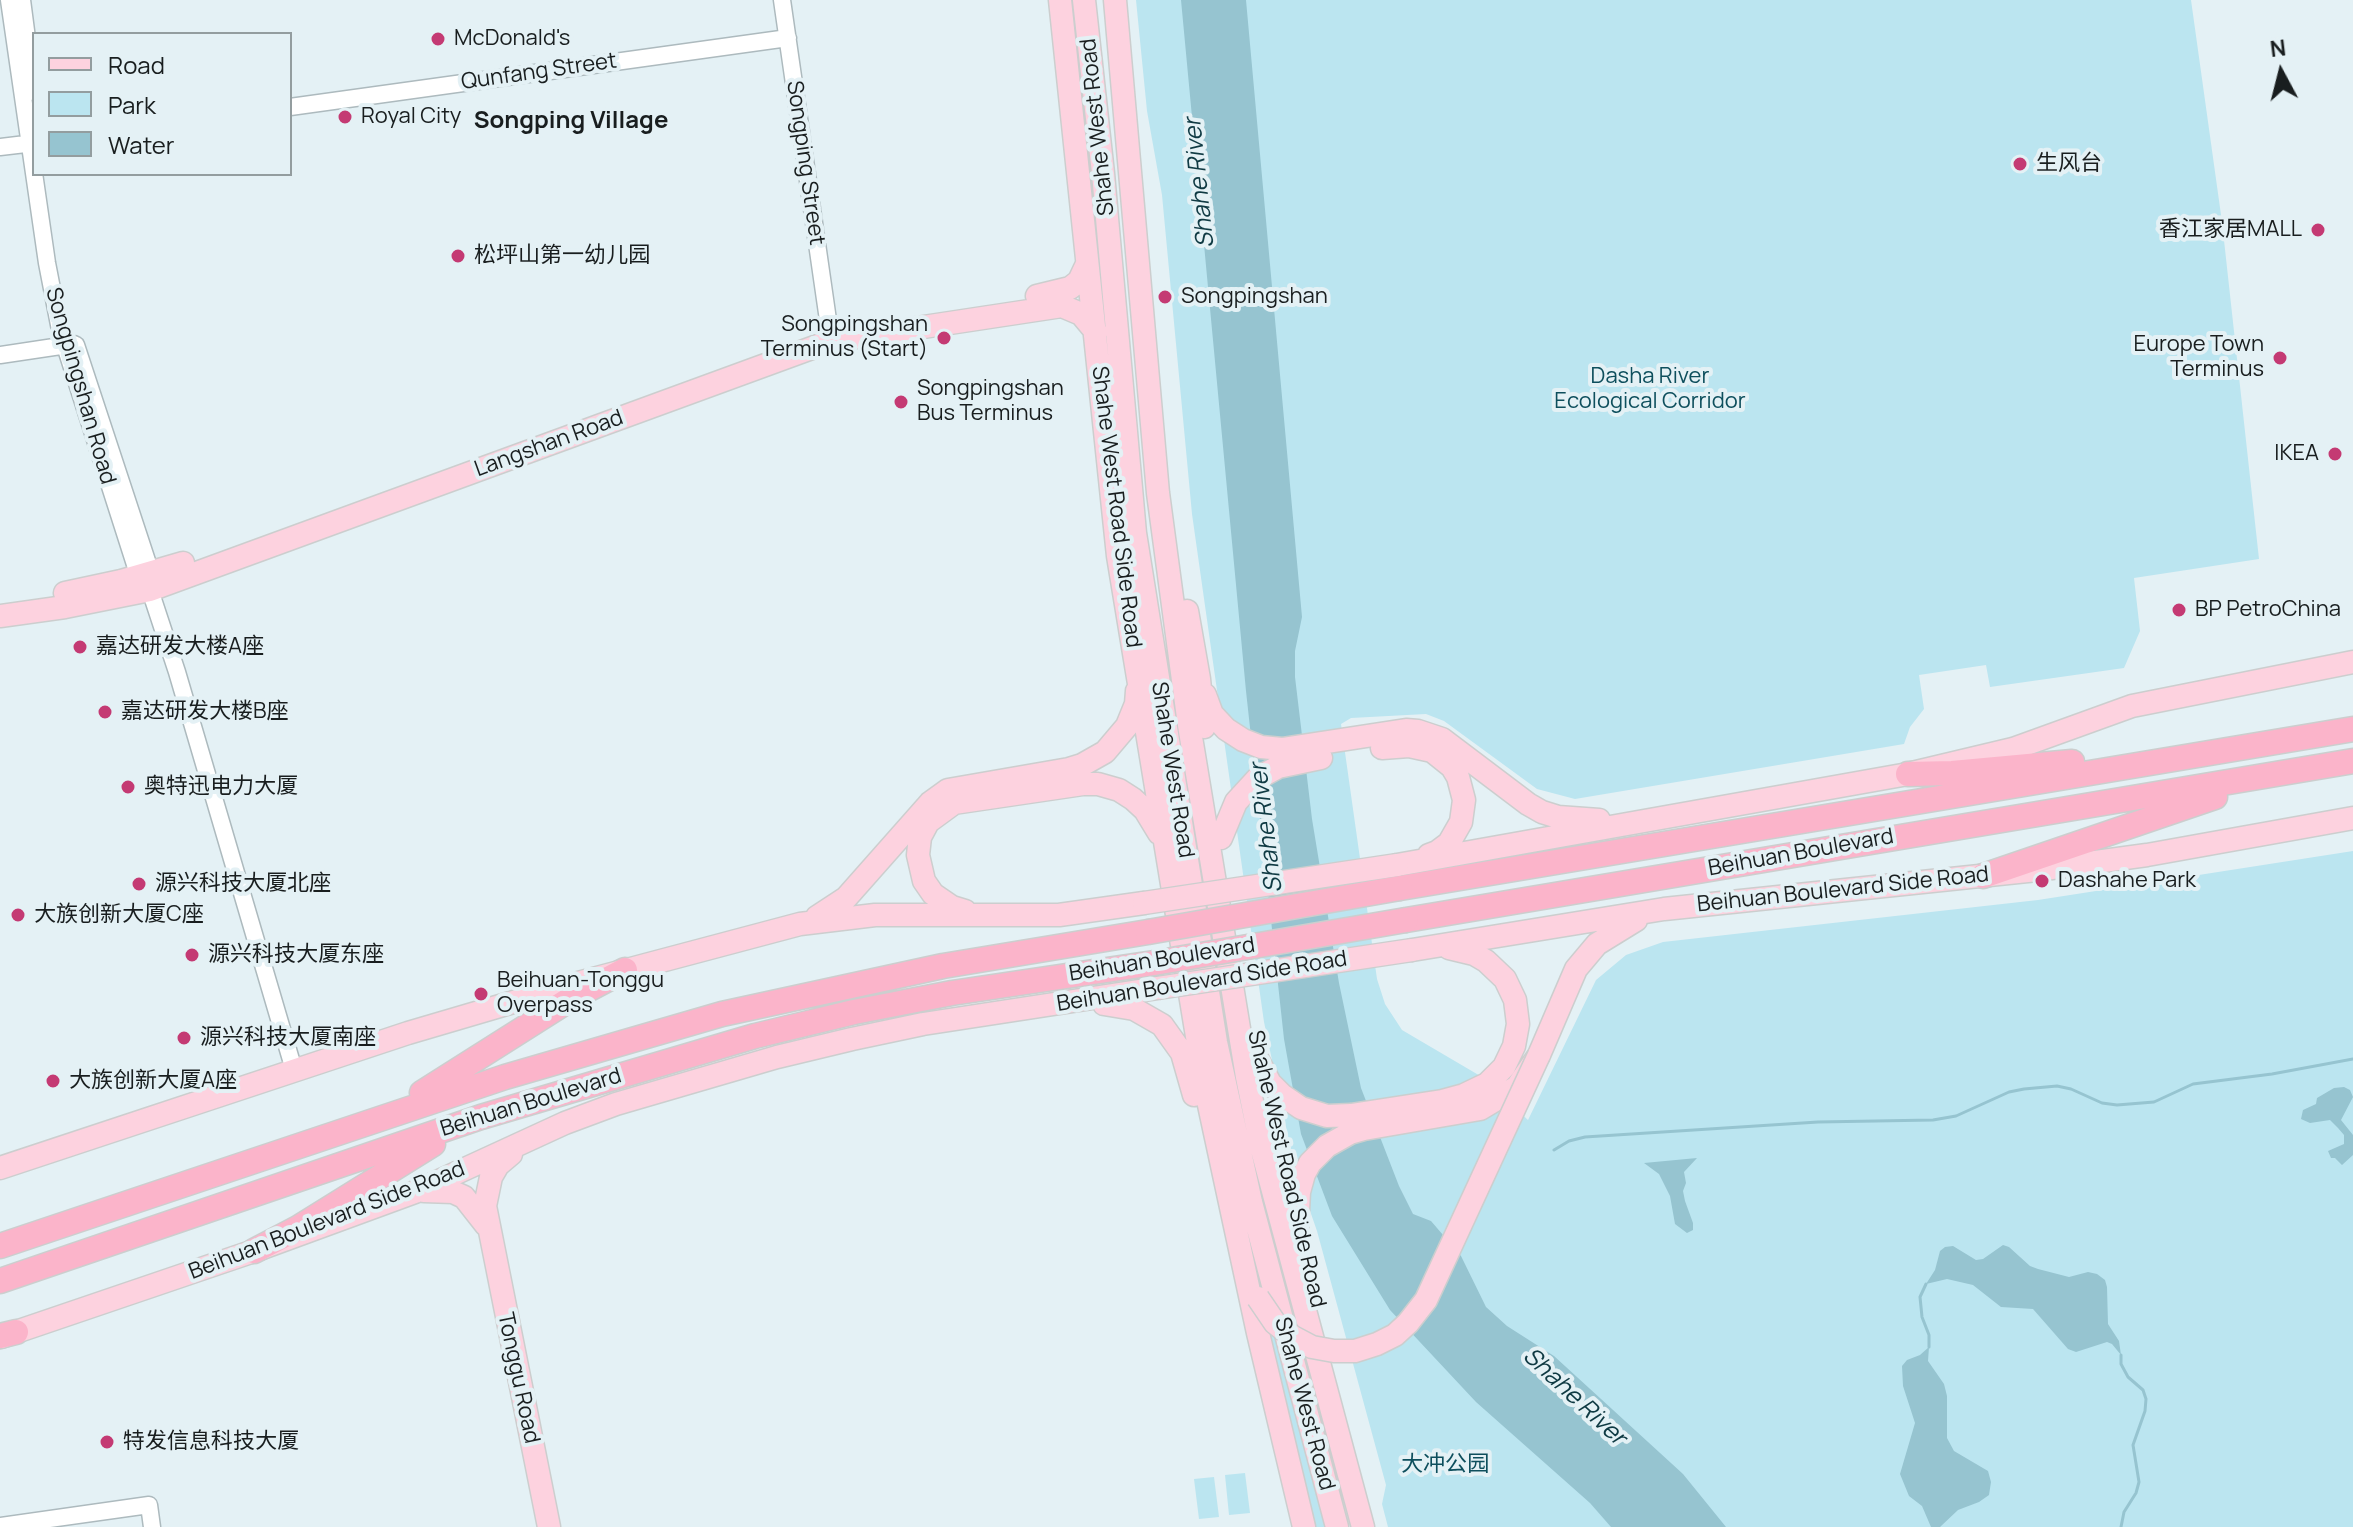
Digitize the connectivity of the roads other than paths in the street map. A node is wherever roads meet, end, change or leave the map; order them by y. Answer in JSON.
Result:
{"nodes":[{"id":1,"x":9,"y":0,"type":"edge"},
{"id":2,"x":22,"y":0,"type":"edge"},
{"id":3,"x":782,"y":0,"type":"edge"},
{"id":4,"x":1060,"y":0,"type":"edge"},
{"id":5,"x":1106,"y":0,"type":"edge"},
{"id":6,"x":1115,"y":0,"type":"edge"},
{"id":7,"x":1086,"y":10,"type":"edge"},
{"id":8,"x":788,"y":38,"type":"junction"},
{"id":9,"x":32,"y":77,"type":"edge"},
{"id":10,"x":292,"y":107,"type":"edge"},
{"id":11,"x":1125,"y":113,"type":"junction"},
{"id":12,"x":32,"y":143,"type":"edge"},
{"id":13,"x":0,"y":147,"type":"edge"},
{"id":14,"x":1076,"y":163,"type":"junction"},
{"id":15,"x":36,"y":176,"type":"edge"},
{"id":16,"x":45,"y":176,"type":"edge"},
{"id":17,"x":1087,"y":264,"type":"junction"},
{"id":18,"x":829,"y":327,"type":"junction"},
{"id":19,"x":1096,"y":332,"type":"junction"},
{"id":20,"x":70,"y":345,"type":"junction"},
{"id":21,"x":0,"y":355,"type":"edge"},
{"id":22,"x":1098,"y":364,"type":"junction"},
{"id":23,"x":1131,"y":491,"type":"junction"},
{"id":24,"x":1158,"y":493,"type":"junction"},
{"id":25,"x":146,"y":580,"type":"junction"},
{"id":26,"x":0,"y":601,"type":"edge"},
{"id":27,"x":0,"y":616,"type":"edge"},
{"id":28,"x":2353,"y":662,"type":"edge"},
{"id":29,"x":1138,"y":674,"type":"junction"},
{"id":30,"x":1199,"y":679,"type":"junction"},
{"id":31,"x":2353,"y":729,"type":"edge"},
{"id":32,"x":1396,"y":739,"type":"junction"},
{"id":33,"x":2238,"y":748,"type":"junction"},
{"id":34,"x":2353,"y":761,"type":"edge"},
{"id":35,"x":2313,"y":768,"type":"junction"},
{"id":36,"x":1908,"y":774,"type":"junction"},
{"id":37,"x":1070,"y":777,"type":"junction"},
{"id":38,"x":962,"y":794,"type":"junction"},
{"id":39,"x":2353,"y":818,"type":"edge"},
{"id":40,"x":1648,"y":821,"type":"junction"},
{"id":41,"x":1221,"y":838,"type":"junction"},
{"id":42,"x":1167,"y":849,"type":"junction"},
{"id":43,"x":1399,"y":876,"type":"junction"},
{"id":44,"x":1983,"y":876,"type":"junction"},
{"id":45,"x":1664,"y":909,"type":"junction"},
{"id":46,"x":989,"y":916,"type":"junction"},
{"id":47,"x":800,"y":924,"type":"junction"},
{"id":48,"x":1412,"y":950,"type":"junction"},
{"id":49,"x":625,"y":970,"type":"junction"},
{"id":50,"x":1074,"y":1002,"type":"junction"},
{"id":51,"x":1539,"y":1055,"type":"junction"},
{"id":52,"x":1259,"y":1062,"type":"junction"},
{"id":53,"x":294,"y":1070,"type":"junction"},
{"id":54,"x":481,"y":1117,"type":"junction"},
{"id":55,"x":340,"y":1131,"type":"junction"},
{"id":56,"x":531,"y":1138,"type":"junction"},
{"id":57,"x":0,"y":1168,"type":"edge"},
{"id":58,"x":415,"y":1192,"type":"junction"},
{"id":59,"x":488,"y":1228,"type":"junction"},
{"id":60,"x":1297,"y":1230,"type":"junction"},
{"id":61,"x":1241,"y":1245,"type":"junction"},
{"id":62,"x":0,"y":1246,"type":"edge"},
{"id":63,"x":254,"y":1251,"type":"junction"},
{"id":64,"x":0,"y":1281,"type":"edge"},
{"id":65,"x":1258,"y":1333,"type":"junction"},
{"id":66,"x":5,"y":1335,"type":"edge"},
{"id":67,"x":1335,"y":1421,"type":"junction"},
{"id":68,"x":0,"y":1526,"type":"edge"},
{"id":69,"x":152,"y":1527,"type":"edge"},
{"id":70,"x":549,"y":1527,"type":"edge"},
{"id":71,"x":1304,"y":1527,"type":"edge"},
{"id":72,"x":1337,"y":1527,"type":"edge"},
{"id":73,"x":1363,"y":1527,"type":"edge"}],
"edges":[{"from":1,"to":12,"type":"street","name":"Songpingshan Road"},
{"from":2,"to":9,"type":"street"},
{"from":3,"to":8,"type":"street","name":"Songping Street"},
{"from":4,"to":14,"type":"main road","name":"Shahe West Road Side Road"},
{"from":5,"to":11,"type":"main road"},
{"from":6,"to":11,"type":"main road","name":"Shahe West Road"},
{"from":7,"to":14,"type":"main road"},
{"from":7,"to":23,"type":"main road","name":"Shahe West Road"},
{"from":8,"to":10,"type":"street","name":"Qunfang Street"},
{"from":8,"to":18,"type":"street","name":"Songping Street"},
{"from":11,"to":24,"type":"main road","name":"Shahe West Road"},
{"from":12,"to":13,"type":"street"},
{"from":14,"to":17,"type":"main road","name":"Shahe West Road Side Road"},
{"from":15,"to":20,"type":"street","name":"Songpingshan Road"},
{"from":16,"to":20,"type":"street","name":"Songpingshan Road"},
{"from":17,"to":18,"type":"main road","name":"Langshan Road"},
{"from":17,"to":19,"type":"main road","name":"Shahe West Road Side Road"},
{"from":18,"to":25,"type":"main road","name":"Langshan Road"},
{"from":19,"to":22,"type":"main road","name":"Shahe West Road Side Road"},
{"from":19,"to":25,"type":"main road","name":"Langshan Road"},
{"from":20,"to":21,"type":"street"},
{"from":20,"to":25,"type":"street","name":"Songpingshan Road"},
{"from":22,"to":23,"type":"main road"},
{"from":22,"to":29,"type":"main road","name":"Shahe West Road Side Road"},
{"from":23,"to":72,"type":"main road","name":"Shahe West Road"},
{"from":24,"to":30,"type":"main road","name":"Shahe West Road Side Road"},
{"from":24,"to":67,"type":"main road","name":"Shahe West Road"},
{"from":25,"to":26,"type":"main road","name":"Langshan Road"},
{"from":25,"to":27,"type":"main road","name":"Langshan Road"},
{"from":25,"to":53,"type":"street","name":"Songpingshan Road"},
{"from":28,"to":36,"type":"main road"},
{"from":29,"to":37,"type":"main road"},
{"from":29,"to":42,"type":"main road","name":"Shahe West Road Side Road"},
{"from":30,"to":32,"type":"main road"},
{"from":30,"to":41,"type":"main road","name":"Shahe West Road Side Road"},
{"from":31,"to":33,"type":"highway","name":"Beihuan Boulevard"},
{"from":32,"to":40,"type":"main road"},
{"from":32,"to":41,"type":"main road"},
{"from":32,"to":43,"type":"main road"},
{"from":33,"to":36,"type":"highway"},
{"from":33,"to":43,"type":"highway","name":"Beihuan Boulevard"},
{"from":34,"to":35,"type":"highway","name":"Beihuan Boulevard"},
{"from":35,"to":44,"type":"highway"},
{"from":35,"to":54,"type":"highway","name":"Beihuan Boulevard","bridge":true},
{"from":36,"to":40,"type":"main road"},
{"from":37,"to":38,"type":"main road"},
{"from":37,"to":42,"type":"main road"},
{"from":38,"to":46,"type":"main road"},
{"from":38,"to":47,"type":"main road"},
{"from":39,"to":44,"type":"main road","name":"Beihuan Boulevard Side Road"},
{"from":40,"to":43,"type":"main road"},
{"from":41,"to":52,"type":"main road","name":"Shahe West Road Side Road"},
{"from":42,"to":61,"type":"main road","name":"Shahe West Road Side Road"},
{"from":43,"to":46,"type":"main road","bridge":true},
{"from":43,"to":55,"type":"highway","name":"Beihuan Boulevard","bridge":true},
{"from":44,"to":45,"type":"main road","name":"Beihuan Boulevard Side Road"},
{"from":45,"to":48,"type":"main road","name":"Beihuan Boulevard Side Road"},
{"from":45,"to":51,"type":"main road"},
{"from":46,"to":47,"type":"main road"},
{"from":47,"to":49,"type":"main road"},
{"from":48,"to":50,"type":"main road","name":"Beihuan Boulevard Side Road","bridge":true},
{"from":48,"to":52,"type":"main road"},
{"from":49,"to":53,"type":"main road"},
{"from":49,"to":55,"type":"highway"},
{"from":50,"to":56,"type":"main road","name":"Beihuan Boulevard Side Road"},
{"from":50,"to":65,"type":"main road"},
{"from":51,"to":60,"type":"main road","bridge":true},
{"from":51,"to":61,"type":"main road","bridge":true},
{"from":52,"to":60,"type":"main road","name":"Shahe West Road Side Road"},
{"from":53,"to":57,"type":"main road"},
{"from":54,"to":63,"type":"highway"},
{"from":54,"to":64,"type":"highway","name":"Beihuan Boulevard"},
{"from":55,"to":62,"type":"highway","name":"Beihuan Boulevard"},
{"from":56,"to":58,"type":"main road","name":"Beihuan Boulevard Side Road"},
{"from":56,"to":59,"type":"main road"},
{"from":58,"to":59,"type":"main road"},
{"from":58,"to":63,"type":"main road","name":"Beihuan Boulevard Side Road"},
{"from":59,"to":70,"type":"main road","name":"Tonggu Road"},
{"from":60,"to":67,"type":"main road","name":"Shahe West Road Side Road"},
{"from":61,"to":65,"type":"main road","name":"Shahe West Road Side Road"},
{"from":63,"to":66,"type":"main road","name":"Beihuan Boulevard Side Road"},
{"from":65,"to":71,"type":"main road","name":"Shahe West Road Side Road"},
{"from":67,"to":73,"type":"main road","name":"Shahe West Road"},
{"from":68,"to":69,"type":"street"}]}
